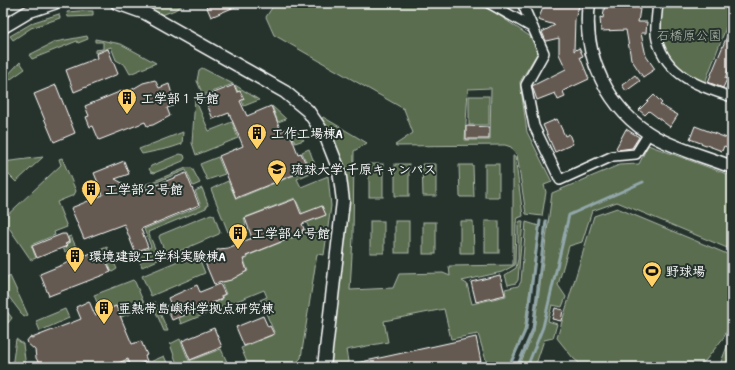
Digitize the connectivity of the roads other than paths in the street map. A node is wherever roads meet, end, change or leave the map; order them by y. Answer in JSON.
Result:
{"nodes":[{"id":1,"x":54,"y":3,"type":"edge"},
{"id":2,"x":117,"y":3,"type":"edge"},
{"id":3,"x":489,"y":3,"type":"edge"},
{"id":4,"x":522,"y":3,"type":"edge"},
{"id":5,"x":589,"y":3,"type":"edge"},
{"id":6,"x":658,"y":3,"type":"edge"},
{"id":7,"x":3,"y":27,"type":"edge"},
{"id":8,"x":533,"y":28,"type":"junction"},
{"id":9,"x":732,"y":97,"type":"edge"},
{"id":10,"x":649,"y":133,"type":"junction"},
{"id":11,"x":732,"y":166,"type":"edge"},
{"id":12,"x":324,"y":367,"type":"edge"}],
"edges":[{"from":1,"to":7,"type":"street"},
{"from":2,"to":12,"type":"street"},
{"from":3,"to":8,"type":"street"},
{"from":4,"to":8,"type":"street"},
{"from":5,"to":10,"type":"street"},
{"from":6,"to":9,"type":"street"},
{"from":8,"to":10,"type":"street"},
{"from":10,"to":11,"type":"street"}]}
